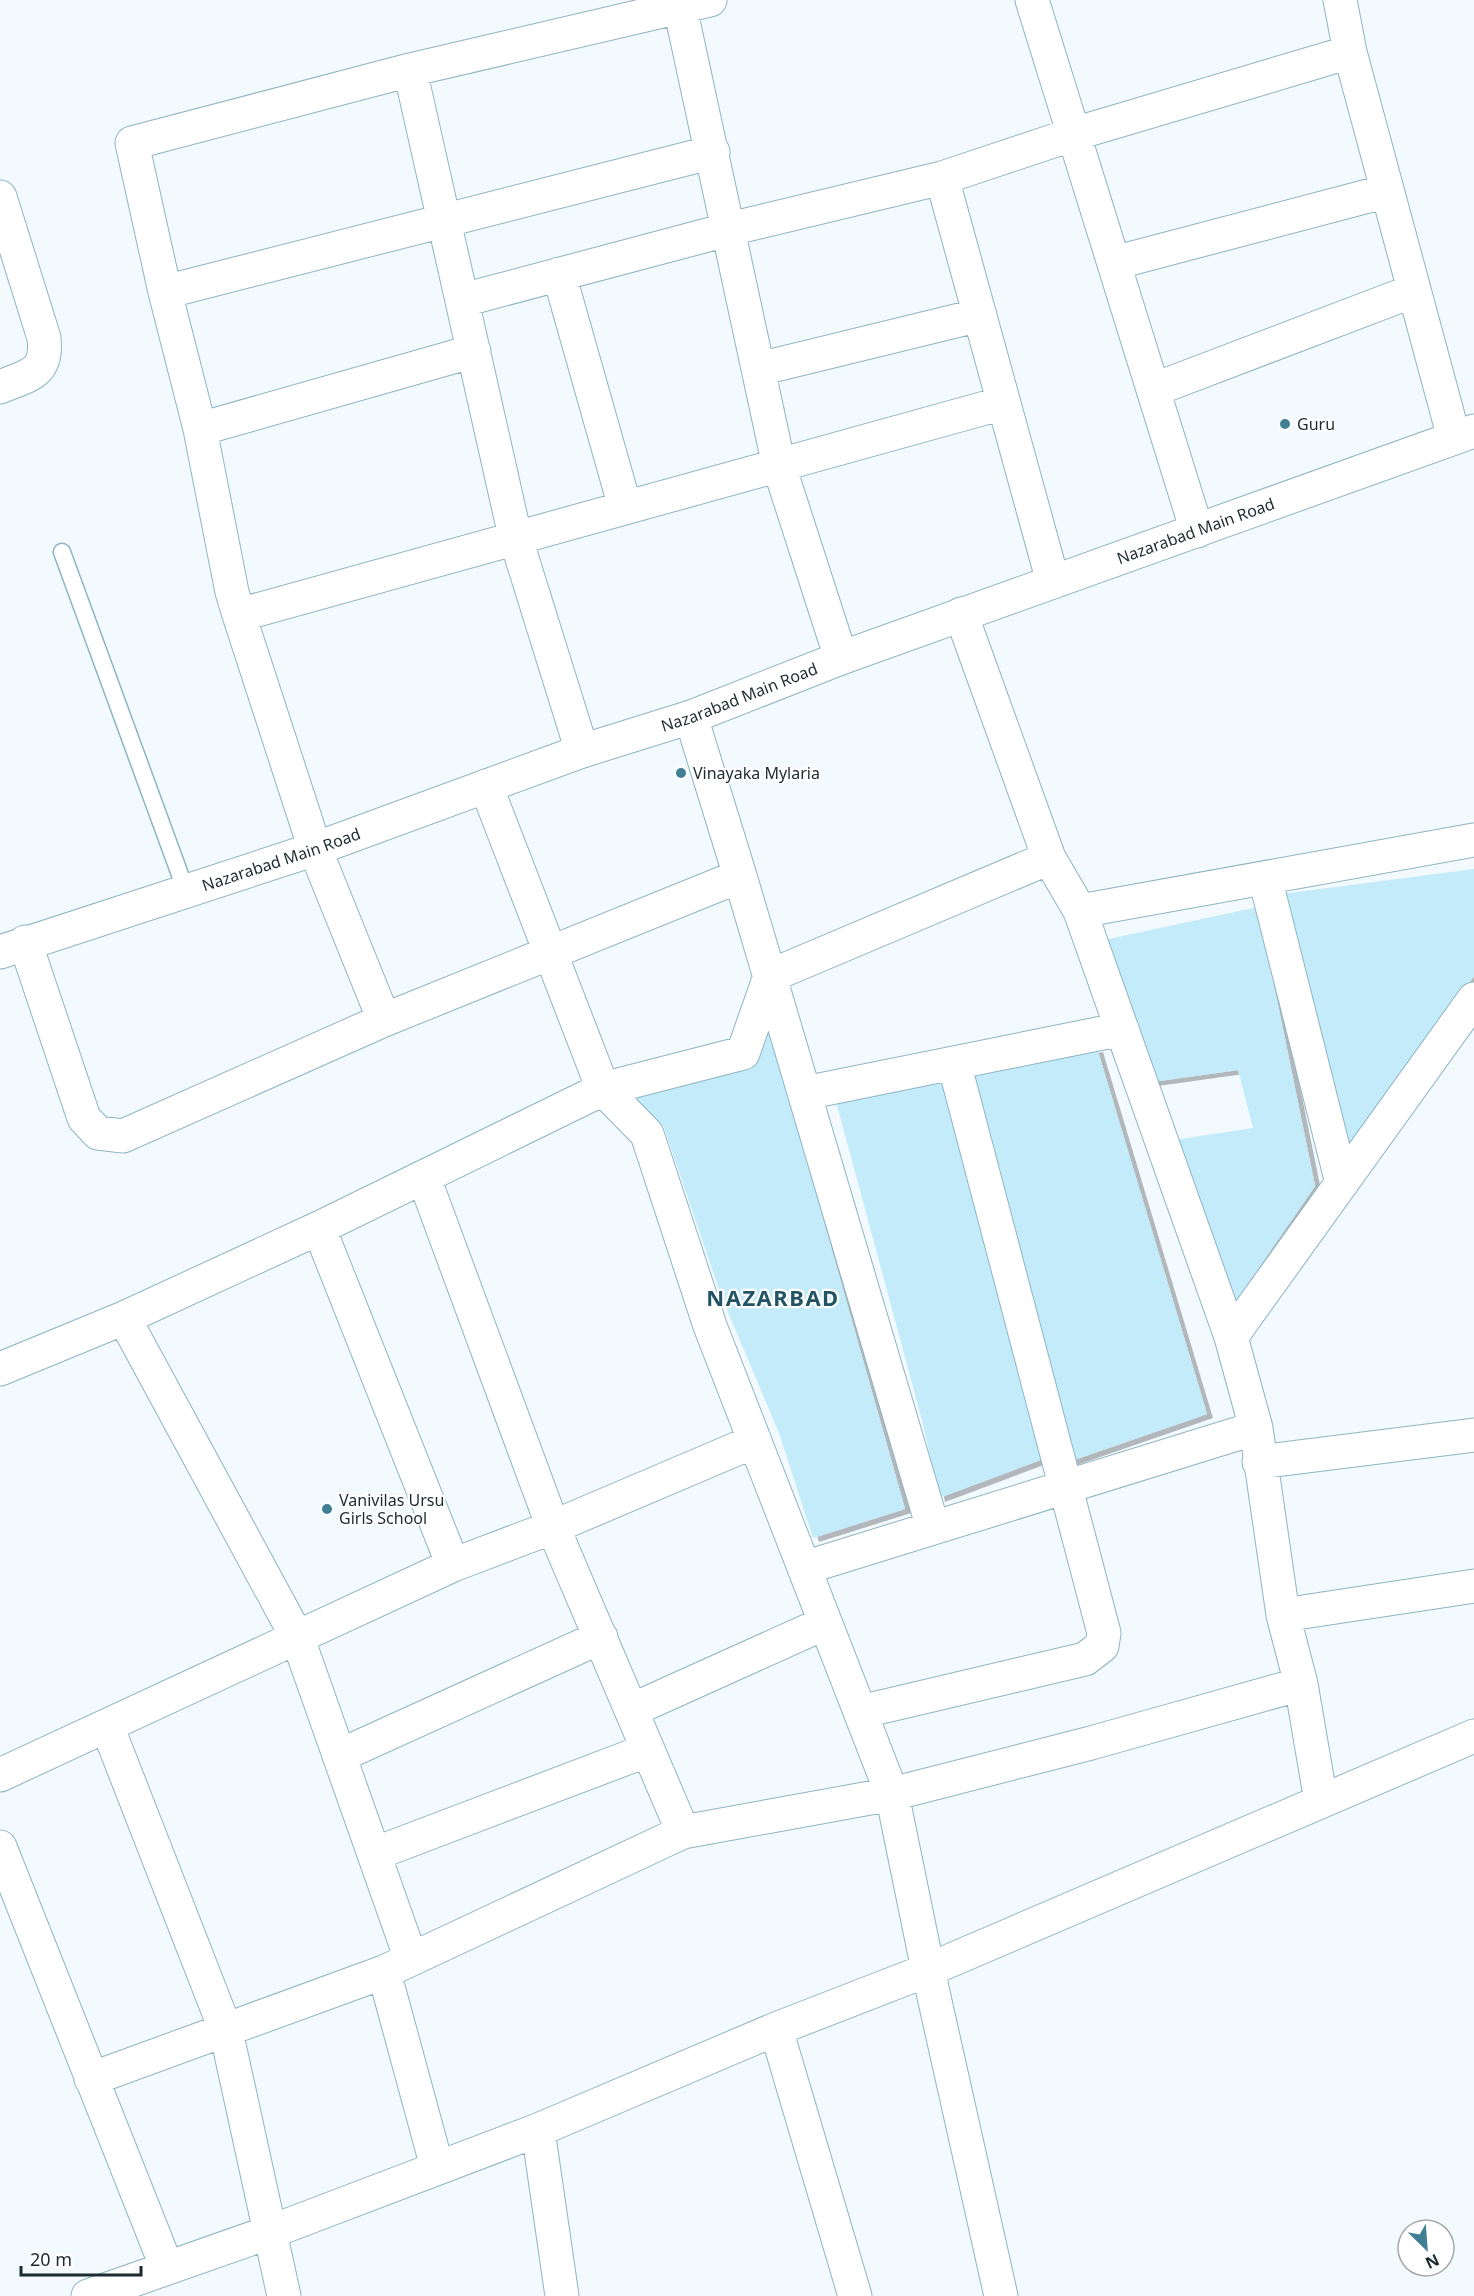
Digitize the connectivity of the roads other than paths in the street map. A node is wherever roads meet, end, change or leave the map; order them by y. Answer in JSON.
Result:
{"nodes":[{"id":1,"x":1032,"y":0,"type":"edge"},
{"id":2,"x":1340,"y":0,"type":"edge"},
{"id":3,"x":695,"y":3,"type":"edge"},
{"id":4,"x":1350,"y":52,"type":"junction"},
{"id":5,"x":410,"y":70,"type":"junction"},
{"id":6,"x":1074,"y":134,"type":"junction"},
{"id":7,"x":713,"y":152,"type":"junction"},
{"id":8,"x":942,"y":178,"type":"junction"},
{"id":9,"x":1387,"y":191,"type":"junction"},
{"id":10,"x":0,"y":197,"type":"edge"},
{"id":11,"x":445,"y":222,"type":"junction"},
{"id":12,"x":730,"y":229,"type":"junction"},
{"id":13,"x":1114,"y":263,"type":"junction"},
{"id":14,"x":559,"y":274,"type":"junction"},
{"id":15,"x":1413,"y":291,"type":"junction"},
{"id":16,"x":165,"y":292,"type":"junction"},
{"id":17,"x":463,"y":300,"type":"junction"},
{"id":18,"x":980,"y":315,"type":"junction"},
{"id":19,"x":474,"y":351,"type":"junction"},
{"id":20,"x":759,"y":369,"type":"junction"},
{"id":21,"x":0,"y":387,"type":"edge"},
{"id":22,"x":1153,"y":390,"type":"junction"},
{"id":23,"x":1004,"y":403,"type":"junction"},
{"id":24,"x":200,"y":429,"type":"junction"},
{"id":25,"x":1464,"y":434,"type":"edge"},
{"id":26,"x":779,"y":466,"type":"junction"},
{"id":27,"x":625,"y":507,"type":"junction"},
{"id":28,"x":1197,"y":531,"type":"junction"},
{"id":29,"x":515,"y":536,"type":"junction"},
{"id":30,"x":62,"y":552,"type":"dead end"},
{"id":31,"x":1053,"y":582,"type":"junction"},
{"id":32,"x":961,"y":614,"type":"junction"},
{"id":33,"x":239,"y":615,"type":"junction"},
{"id":34,"x":840,"y":658,"type":"junction"},
{"id":35,"x":691,"y":717,"type":"junction"},
{"id":36,"x":582,"y":751,"type":"junction"},
{"id":37,"x":486,"y":786,"type":"junction"},
{"id":38,"x":1474,"y":840,"type":"edge"},
{"id":39,"x":315,"y":849,"type":"junction"},
{"id":40,"x":1049,"y":858,"type":"junction"},
{"id":41,"x":740,"y":876,"type":"junction"},
{"id":42,"x":1265,"y":878,"type":"junction"},
{"id":43,"x":186,"y":891,"type":"junction"},
{"id":44,"x":1080,"y":911,"type":"junction"},
{"id":45,"x":12,"y":947,"type":"edge"},
{"id":46,"x":549,"y":954,"type":"junction"},
{"id":47,"x":770,"y":976,"type":"junction"},
{"id":48,"x":1474,"y":999,"type":"edge"},
{"id":49,"x":384,"y":1020,"type":"junction"},
{"id":50,"x":1122,"y":1029,"type":"junction"},
{"id":51,"x":954,"y":1063,"type":"junction"},
{"id":52,"x":603,"y":1089,"type":"junction"},
{"id":53,"x":805,"y":1093,"type":"junction"},
{"id":54,"x":424,"y":1178,"type":"junction"},
{"id":55,"x":1342,"y":1183,"type":"junction"},
{"id":56,"x":319,"y":1228,"type":"junction"},
{"id":57,"x":124,"y":1318,"type":"junction"},
{"id":58,"x":1231,"y":1337,"type":"junction"},
{"id":59,"x":0,"y":1370,"type":"edge"},
{"id":60,"x":1256,"y":1428,"type":"junction"},
{"id":61,"x":1474,"y":1435,"type":"edge"},
{"id":62,"x":755,"y":1441,"type":"junction"},
{"id":63,"x":1259,"y":1462,"type":"junction"},
{"id":64,"x":1066,"y":1486,"type":"junction"},
{"id":65,"x":553,"y":1527,"type":"junction"},
{"id":66,"x":933,"y":1528,"type":"junction"},
{"id":67,"x":453,"y":1565,"type":"junction"},
{"id":68,"x":804,"y":1569,"type":"junction"},
{"id":69,"x":1474,"y":1586,"type":"edge"},
{"id":70,"x":1283,"y":1615,"type":"junction"},
{"id":71,"x":825,"y":1623,"type":"junction"},
{"id":72,"x":601,"y":1637,"type":"junction"},
{"id":73,"x":298,"y":1639,"type":"junction"},
{"id":74,"x":1301,"y":1684,"type":"junction"},
{"id":75,"x":632,"y":1710,"type":"junction"},
{"id":76,"x":860,"y":1712,"type":"junction"},
{"id":77,"x":107,"y":1726,"type":"junction"},
{"id":78,"x":1474,"y":1736,"type":"edge"},
{"id":79,"x":648,"y":1749,"type":"junction"},
{"id":80,"x":339,"y":1756,"type":"junction"},
{"id":81,"x":0,"y":1775,"type":"edge"},
{"id":82,"x":892,"y":1794,"type":"junction"},
{"id":83,"x":1321,"y":1802,"type":"junction"},
{"id":84,"x":683,"y":1832,"type":"junction"},
{"id":85,"x":0,"y":1846,"type":"edge"},
{"id":86,"x":374,"y":1854,"type":"junction"},
{"id":87,"x":397,"y":1965,"type":"junction"},
{"id":88,"x":928,"y":1970,"type":"junction"},
{"id":89,"x":777,"y":2029,"type":"junction"},
{"id":90,"x":226,"y":2031,"type":"junction"},
{"id":91,"x":91,"y":2079,"type":"junction"},
{"id":92,"x":538,"y":2130,"type":"junction"},
{"id":93,"x":437,"y":2167,"type":"junction"},
{"id":94,"x":270,"y":2232,"type":"junction"},
{"id":95,"x":167,"y":2268,"type":"junction"},
{"id":96,"x":88,"y":2296,"type":"edge"},
{"id":97,"x":284,"y":2296,"type":"edge"},
{"id":98,"x":562,"y":2296,"type":"edge"},
{"id":99,"x":855,"y":2296,"type":"edge"},
{"id":100,"x":1001,"y":2296,"type":"edge"}],
"edges":[{"from":1,"to":6,"type":"street"},
{"from":2,"to":4,"type":"street"},
{"from":3,"to":5,"type":"street"},
{"from":3,"to":7,"type":"street"},
{"from":4,"to":6,"type":"street"},
{"from":4,"to":9,"type":"street"},
{"from":5,"to":11,"type":"street"},
{"from":5,"to":16,"type":"street"},
{"from":6,"to":8,"type":"street"},
{"from":6,"to":13,"type":"street"},
{"from":7,"to":11,"type":"street"},
{"from":7,"to":12,"type":"street"},
{"from":8,"to":12,"type":"street"},
{"from":8,"to":18,"type":"street"},
{"from":9,"to":13,"type":"street"},
{"from":9,"to":15,"type":"street"},
{"from":10,"to":21,"type":"street"},
{"from":11,"to":16,"type":"street"},
{"from":11,"to":17,"type":"street"},
{"from":12,"to":14,"type":"street"},
{"from":12,"to":20,"type":"street"},
{"from":13,"to":22,"type":"street"},
{"from":14,"to":17,"type":"street"},
{"from":14,"to":27,"type":"street"},
{"from":15,"to":22,"type":"street"},
{"from":15,"to":25,"type":"street"},
{"from":16,"to":24,"type":"street"},
{"from":17,"to":19,"type":"street"},
{"from":18,"to":20,"type":"street"},
{"from":18,"to":23,"type":"street"},
{"from":19,"to":24,"type":"street"},
{"from":19,"to":29,"type":"street"},
{"from":20,"to":26,"type":"street"},
{"from":22,"to":28,"type":"street"},
{"from":23,"to":26,"type":"street"},
{"from":23,"to":31,"type":"street"},
{"from":24,"to":33,"type":"street"},
{"from":25,"to":28,"type":"street","name":"Nazarabad Main Road"},
{"from":26,"to":27,"type":"street"},
{"from":26,"to":34,"type":"street"},
{"from":27,"to":29,"type":"street"},
{"from":28,"to":31,"type":"street","name":"Nazarabad Main Road"},
{"from":29,"to":33,"type":"street"},
{"from":29,"to":36,"type":"street"},
{"from":30,"to":43,"type":"lane"},
{"from":31,"to":32,"type":"street","name":"Nazarabad Main Road"},
{"from":32,"to":34,"type":"street","name":"Nazarabad Main Road"},
{"from":32,"to":40,"type":"street"},
{"from":33,"to":39,"type":"street"},
{"from":34,"to":35,"type":"street","name":"Nazarabad Main Road"},
{"from":35,"to":36,"type":"street","name":"Nazarabad Main Road"},
{"from":35,"to":41,"type":"street"},
{"from":36,"to":37,"type":"street","name":"Nazarabad Main Road"},
{"from":37,"to":39,"type":"street","name":"Nazarabad Main Road"},
{"from":37,"to":46,"type":"street"},
{"from":38,"to":42,"type":"street"},
{"from":39,"to":43,"type":"street","name":"Nazarabad Main Road"},
{"from":39,"to":49,"type":"street"},
{"from":40,"to":44,"type":"street"},
{"from":40,"to":47,"type":"street"},
{"from":41,"to":46,"type":"street"},
{"from":41,"to":47,"type":"street"},
{"from":42,"to":44,"type":"street"},
{"from":42,"to":55,"type":"street"},
{"from":43,"to":45,"type":"street","name":"Nazarabad Main Road"},
{"from":44,"to":50,"type":"street"},
{"from":45,"to":49,"type":"street"},
{"from":46,"to":49,"type":"street"},
{"from":46,"to":52,"type":"street"},
{"from":47,"to":52,"type":"street"},
{"from":47,"to":53,"type":"street"},
{"from":48,"to":55,"type":"street"},
{"from":50,"to":51,"type":"street"},
{"from":50,"to":58,"type":"street"},
{"from":51,"to":53,"type":"street"},
{"from":51,"to":64,"type":"street"},
{"from":52,"to":54,"type":"street"},
{"from":52,"to":62,"type":"street"},
{"from":53,"to":66,"type":"street"},
{"from":54,"to":56,"type":"street"},
{"from":54,"to":65,"type":"street"},
{"from":55,"to":58,"type":"street"},
{"from":56,"to":57,"type":"street"},
{"from":56,"to":67,"type":"street"},
{"from":57,"to":59,"type":"street"},
{"from":57,"to":73,"type":"street"},
{"from":58,"to":60,"type":"street"},
{"from":60,"to":63,"type":"street"},
{"from":60,"to":64,"type":"street"},
{"from":61,"to":63,"type":"street"},
{"from":62,"to":65,"type":"street"},
{"from":62,"to":68,"type":"street"},
{"from":63,"to":70,"type":"street"},
{"from":64,"to":66,"type":"street"},
{"from":64,"to":76,"type":"street"},
{"from":65,"to":67,"type":"street"},
{"from":65,"to":72,"type":"street"},
{"from":66,"to":68,"type":"street"},
{"from":67,"to":73,"type":"street"},
{"from":68,"to":71,"type":"street"},
{"from":69,"to":70,"type":"street"},
{"from":70,"to":74,"type":"street"},
{"from":71,"to":75,"type":"street"},
{"from":71,"to":76,"type":"street"},
{"from":72,"to":75,"type":"street"},
{"from":72,"to":80,"type":"street"},
{"from":73,"to":77,"type":"street"},
{"from":73,"to":80,"type":"street"},
{"from":74,"to":82,"type":"street"},
{"from":74,"to":83,"type":"street"},
{"from":75,"to":79,"type":"street"},
{"from":76,"to":82,"type":"street"},
{"from":77,"to":81,"type":"street"},
{"from":77,"to":90,"type":"street"},
{"from":78,"to":83,"type":"street"},
{"from":79,"to":84,"type":"street"},
{"from":79,"to":86,"type":"street"},
{"from":80,"to":86,"type":"street"},
{"from":82,"to":84,"type":"street"},
{"from":82,"to":88,"type":"street"},
{"from":83,"to":88,"type":"street"},
{"from":84,"to":87,"type":"street"},
{"from":85,"to":91,"type":"street"},
{"from":86,"to":87,"type":"street"},
{"from":87,"to":90,"type":"street"},
{"from":87,"to":93,"type":"street"},
{"from":88,"to":89,"type":"street"},
{"from":88,"to":100,"type":"street"},
{"from":89,"to":92,"type":"street"},
{"from":89,"to":99,"type":"street"},
{"from":90,"to":91,"type":"street"},
{"from":90,"to":94,"type":"street"},
{"from":91,"to":95,"type":"street"},
{"from":92,"to":93,"type":"street"},
{"from":92,"to":98,"type":"street"},
{"from":93,"to":94,"type":"street"},
{"from":94,"to":95,"type":"street"},
{"from":94,"to":97,"type":"street"},
{"from":95,"to":96,"type":"street"}]}
